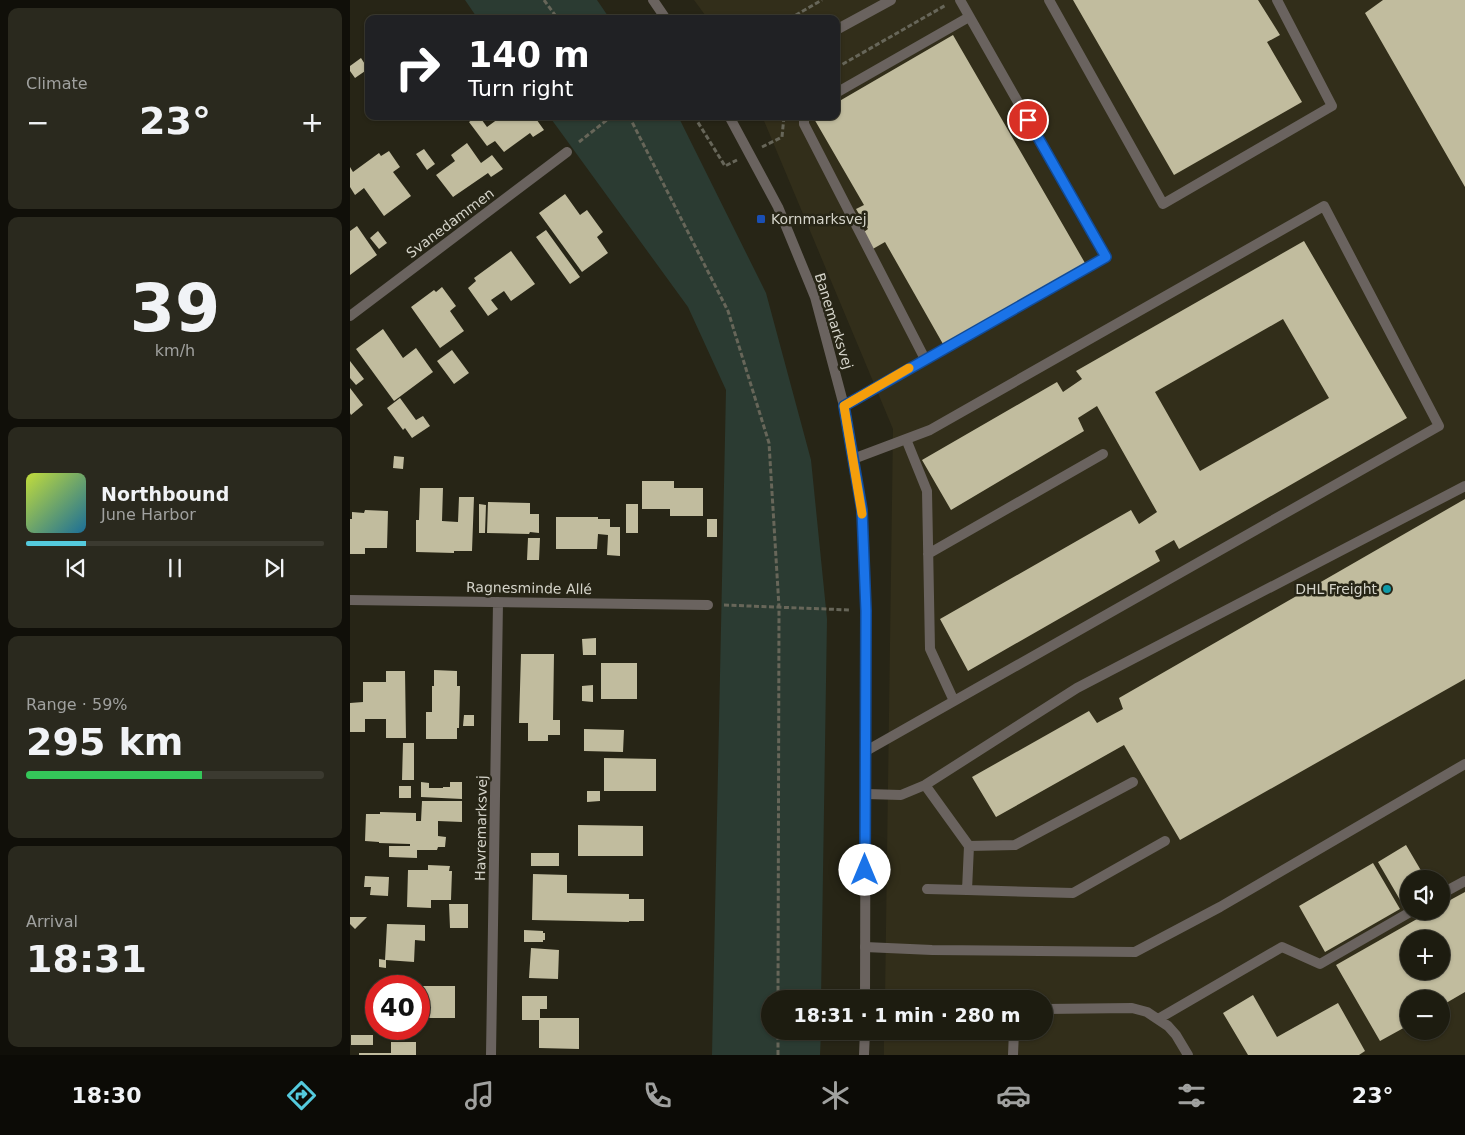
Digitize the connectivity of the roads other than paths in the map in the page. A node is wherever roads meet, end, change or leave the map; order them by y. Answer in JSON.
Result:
{"nodes":[{"id":1,"x":652,"y":0,"type":"edge"},
{"id":2,"x":891,"y":0,"type":"edge"},
{"id":3,"x":960,"y":0,"type":"edge"},
{"id":4,"x":1049,"y":0,"type":"edge"},
{"id":5,"x":1278,"y":0,"type":"edge"},
{"id":6,"x":663,"y":15,"type":"edge"},
{"id":7,"x":969,"y":16,"type":"junction"},
{"id":8,"x":840,"y":28,"type":"edge"},
{"id":9,"x":840,"y":91,"type":"edge"},
{"id":10,"x":731,"y":120,"type":"edge"},
{"id":11,"x":804,"y":120,"type":"edge"},
{"id":12,"x":566,"y":152,"type":"road end"},
{"id":13,"x":350,"y":316,"type":"edge"},
{"id":14,"x":925,"y":359,"type":"junction"},
{"id":15,"x":844,"y":406,"type":"junction"},
{"id":16,"x":906,"y":439,"type":"junction"},
{"id":17,"x":1103,"y":454,"type":"dead end"},
{"id":18,"x":853,"y":459,"type":"junction"},
{"id":19,"x":1465,"y":486,"type":"edge"},
{"id":20,"x":928,"y":554,"type":"junction"},
{"id":21,"x":350,"y":600,"type":"edge"},
{"id":22,"x":498,"y":602,"type":"junction"},
{"id":23,"x":708,"y":605,"type":"road end"},
{"id":24,"x":954,"y":700,"type":"junction"},
{"id":25,"x":866,"y":750,"type":"junction"},
{"id":26,"x":1465,"y":764,"type":"edge"},
{"id":27,"x":1133,"y":782,"type":"dead end"},
{"id":28,"x":925,"y":785,"type":"junction"},
{"id":29,"x":866,"y":794,"type":"junction"},
{"id":30,"x":1165,"y":841,"type":"dead end"},
{"id":31,"x":969,"y":846,"type":"junction"},
{"id":32,"x":1465,"y":881,"type":"edge"},
{"id":33,"x":927,"y":889,"type":"dead end"},
{"id":34,"x":1450,"y":889,"type":"edge"},
{"id":35,"x":967,"y":890,"type":"junction"},
{"id":36,"x":1400,"y":918,"type":"edge"},
{"id":37,"x":865,"y":947,"type":"junction"},
{"id":38,"x":865,"y":990,"type":"edge"},
{"id":39,"x":1053,"y":1009,"type":"edge"},
{"id":40,"x":1158,"y":1019,"type":"junction"},
{"id":41,"x":865,"y":1040,"type":"edge"},
{"id":42,"x":1014,"y":1040,"type":"edge"},
{"id":43,"x":492,"y":1055,"type":"edge"},
{"id":44,"x":864,"y":1055,"type":"edge"},
{"id":45,"x":1013,"y":1055,"type":"edge"},
{"id":46,"x":1188,"y":1055,"type":"edge"}],
"edges":[{"from":1,"to":6,"type":"street"},
{"from":2,"to":8,"type":"street"},
{"from":3,"to":7,"type":"street"},
{"from":4,"to":5,"type":"street"},
{"from":7,"to":9,"type":"street"},
{"from":7,"to":14,"type":"street"},
{"from":10,"to":15,"type":"street","name":"Banemarksvej"},
{"from":11,"to":14,"type":"street"},
{"from":12,"to":13,"type":"street","name":"Svanedammen"},
{"from":14,"to":15,"type":"street"},
{"from":15,"to":18,"type":"street","name":"Banemarksvej"},
{"from":16,"to":18,"type":"street"},
{"from":16,"to":20,"type":"street"},
{"from":16,"to":24,"type":"street"},
{"from":17,"to":20,"type":"street"},
{"from":18,"to":25,"type":"street","name":"Banemarksvej"},
{"from":19,"to":28,"type":"street"},
{"from":20,"to":24,"type":"street"},
{"from":21,"to":22,"type":"street","name":"Ragnesminde Allé"},
{"from":22,"to":23,"type":"street","name":"Ragnesminde Allé"},
{"from":22,"to":43,"type":"street","name":"Havremarksvej"},
{"from":24,"to":25,"type":"street"},
{"from":25,"to":29,"type":"street","name":"Banemarksvej"},
{"from":26,"to":37,"type":"street"},
{"from":27,"to":31,"type":"street"},
{"from":28,"to":29,"type":"street"},
{"from":28,"to":31,"type":"street"},
{"from":29,"to":37,"type":"street","name":"Banemarksvej"},
{"from":30,"to":35,"type":"street"},
{"from":31,"to":35,"type":"street"},
{"from":32,"to":34,"type":"street"},
{"from":33,"to":35,"type":"street"},
{"from":36,"to":40,"type":"street"},
{"from":37,"to":38,"type":"street","name":"Banemarksvej"},
{"from":39,"to":40,"type":"street"},
{"from":40,"to":46,"type":"street"},
{"from":41,"to":44,"type":"street"},
{"from":42,"to":45,"type":"street"}]}
